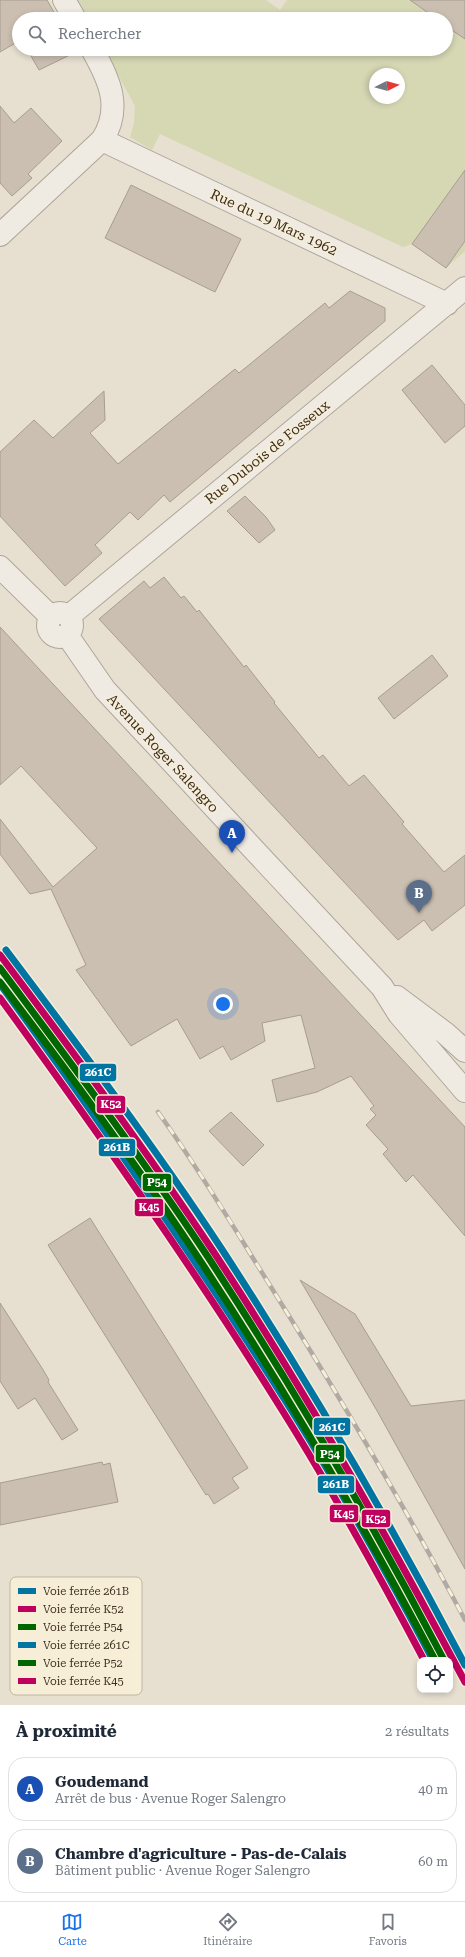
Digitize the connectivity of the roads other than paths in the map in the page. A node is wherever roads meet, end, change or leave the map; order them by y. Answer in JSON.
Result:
{"nodes":[{"id":1,"x":64,"y":0,"type":"edge"},
{"id":2,"x":71,"y":12,"type":"edge"},
{"id":3,"x":96,"y":56,"type":"edge"},
{"id":4,"x":102,"y":140,"type":"junction"},
{"id":5,"x":0,"y":235,"type":"edge"},
{"id":6,"x":465,"y":288,"type":"edge"},
{"id":7,"x":447,"y":304,"type":"junction"},
{"id":8,"x":0,"y":567,"type":"edge"},
{"id":9,"x":62,"y":623,"type":"junction"},
{"id":10,"x":382,"y":987,"type":"junction"},
{"id":11,"x":465,"y":1051,"type":"edge"},
{"id":12,"x":465,"y":1091,"type":"edge"}],
"edges":[{"from":1,"to":2,"type":"street"},
{"from":3,"to":4,"type":"street"},
{"from":4,"to":5,"type":"street"},
{"from":4,"to":7,"type":"street","name":"Rue du 19 Mars 1962"},
{"from":6,"to":7,"type":"street","name":"Rue Dubois de Fosseux"},
{"from":7,"to":9,"type":"street","name":"Rue Dubois de Fosseux"},
{"from":8,"to":9,"type":"street","name":"Avenue Roger Salengro"},
{"from":9,"to":10,"type":"street","name":"Avenue Roger Salengro"},
{"from":10,"to":11,"type":"street","name":"Avenue Roger Salengro"},
{"from":10,"to":12,"type":"street","name":"Avenue Roger Salengro"}]}
